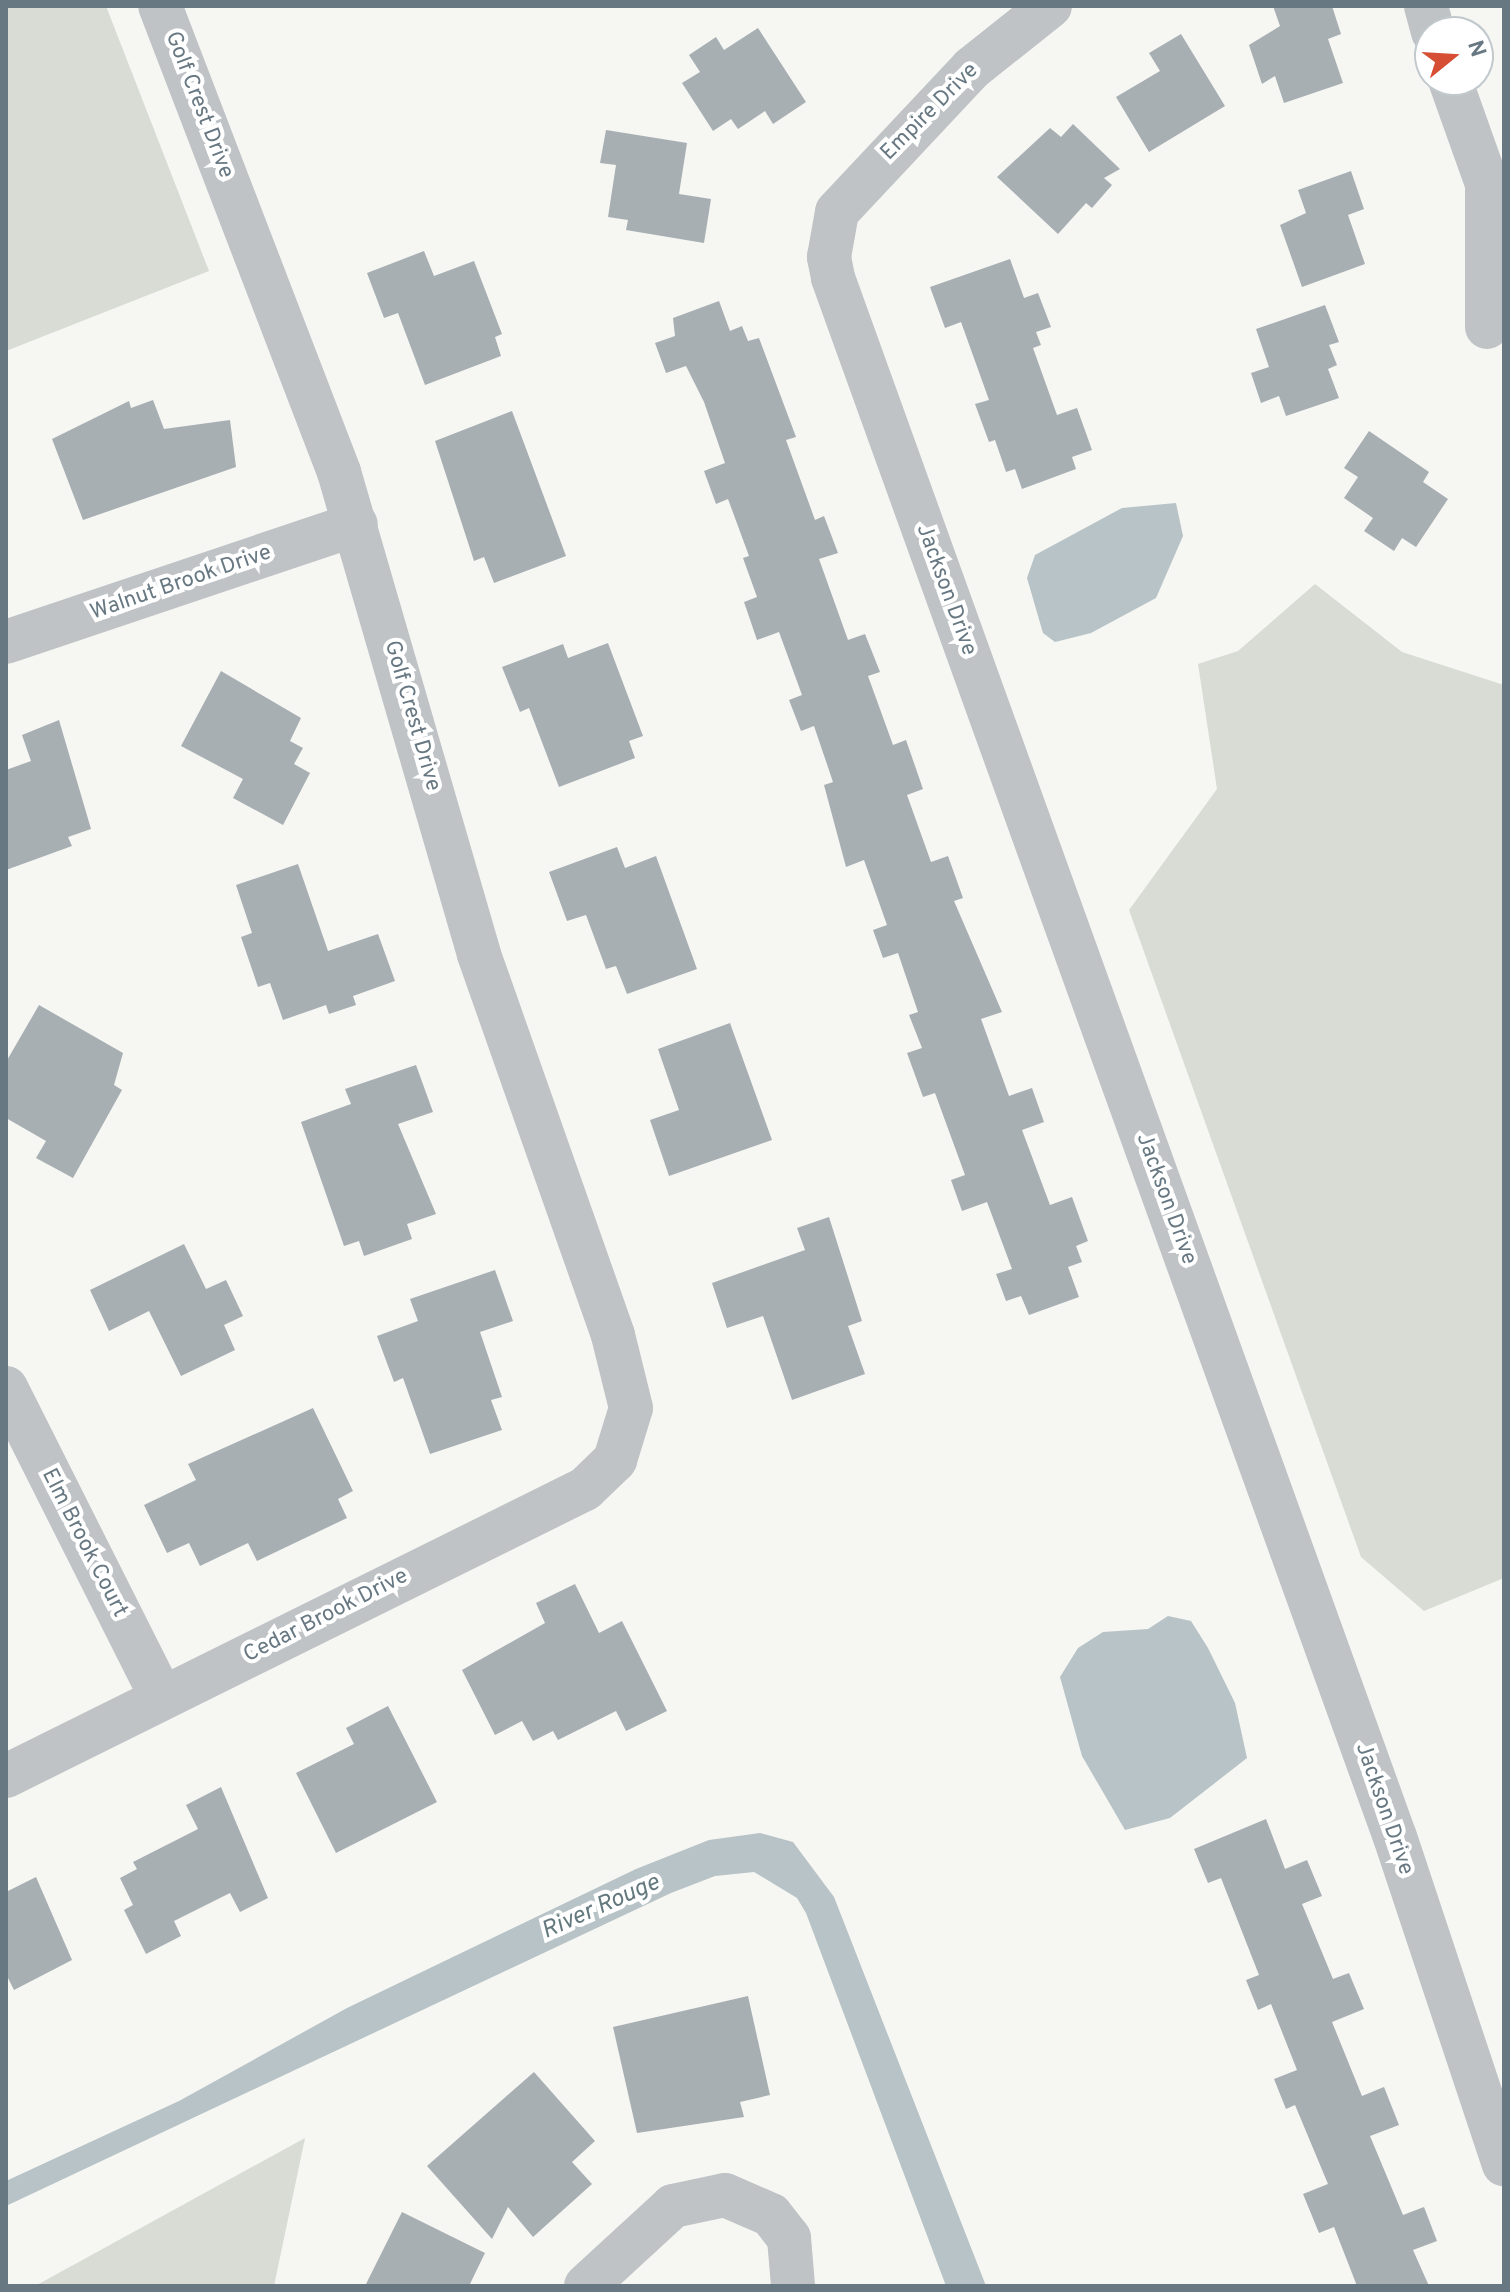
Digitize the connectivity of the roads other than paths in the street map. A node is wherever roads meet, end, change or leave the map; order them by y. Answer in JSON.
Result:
{"nodes":[{"id":1,"x":160,"y":6,"type":"edge"},
{"id":2,"x":1050,"y":6,"type":"edge"},
{"id":3,"x":1456,"y":96,"type":"edge"},
{"id":4,"x":830,"y":236,"type":"joint"},
{"id":5,"x":1487,"y":327,"type":"dead end"},
{"id":6,"x":356,"y":524,"type":"junction"},
{"id":7,"x":6,"y":642,"type":"edge"},
{"id":8,"x":6,"y":1388,"type":"edge"},
{"id":9,"x":626,"y":1435,"type":"joint"},
{"id":10,"x":162,"y":1698,"type":"junction"},
{"id":11,"x":6,"y":1776,"type":"edge"},
{"id":12,"x":1504,"y":2164,"type":"edge"},
{"id":13,"x":586,"y":2286,"type":"edge"},
{"id":14,"x":793,"y":2286,"type":"edge"}],
"edges":[{"from":1,"to":6,"type":"street","name":"Golf Crest Drive"},
{"from":2,"to":4,"type":"street","name":"Empire Drive"},
{"from":3,"to":5,"type":"street"},
{"from":4,"to":12,"type":"street","name":"Jackson Drive"},
{"from":6,"to":7,"type":"street","name":"Walnut Brook Drive"},
{"from":6,"to":9,"type":"street","name":"Golf Crest Drive"},
{"from":8,"to":10,"type":"street","name":"Elm Brook Court"},
{"from":9,"to":10,"type":"street","name":"Cedar Brook Drive"},
{"from":10,"to":11,"type":"street","name":"Cedar Brook Drive"},
{"from":13,"to":14,"type":"street"}]}
